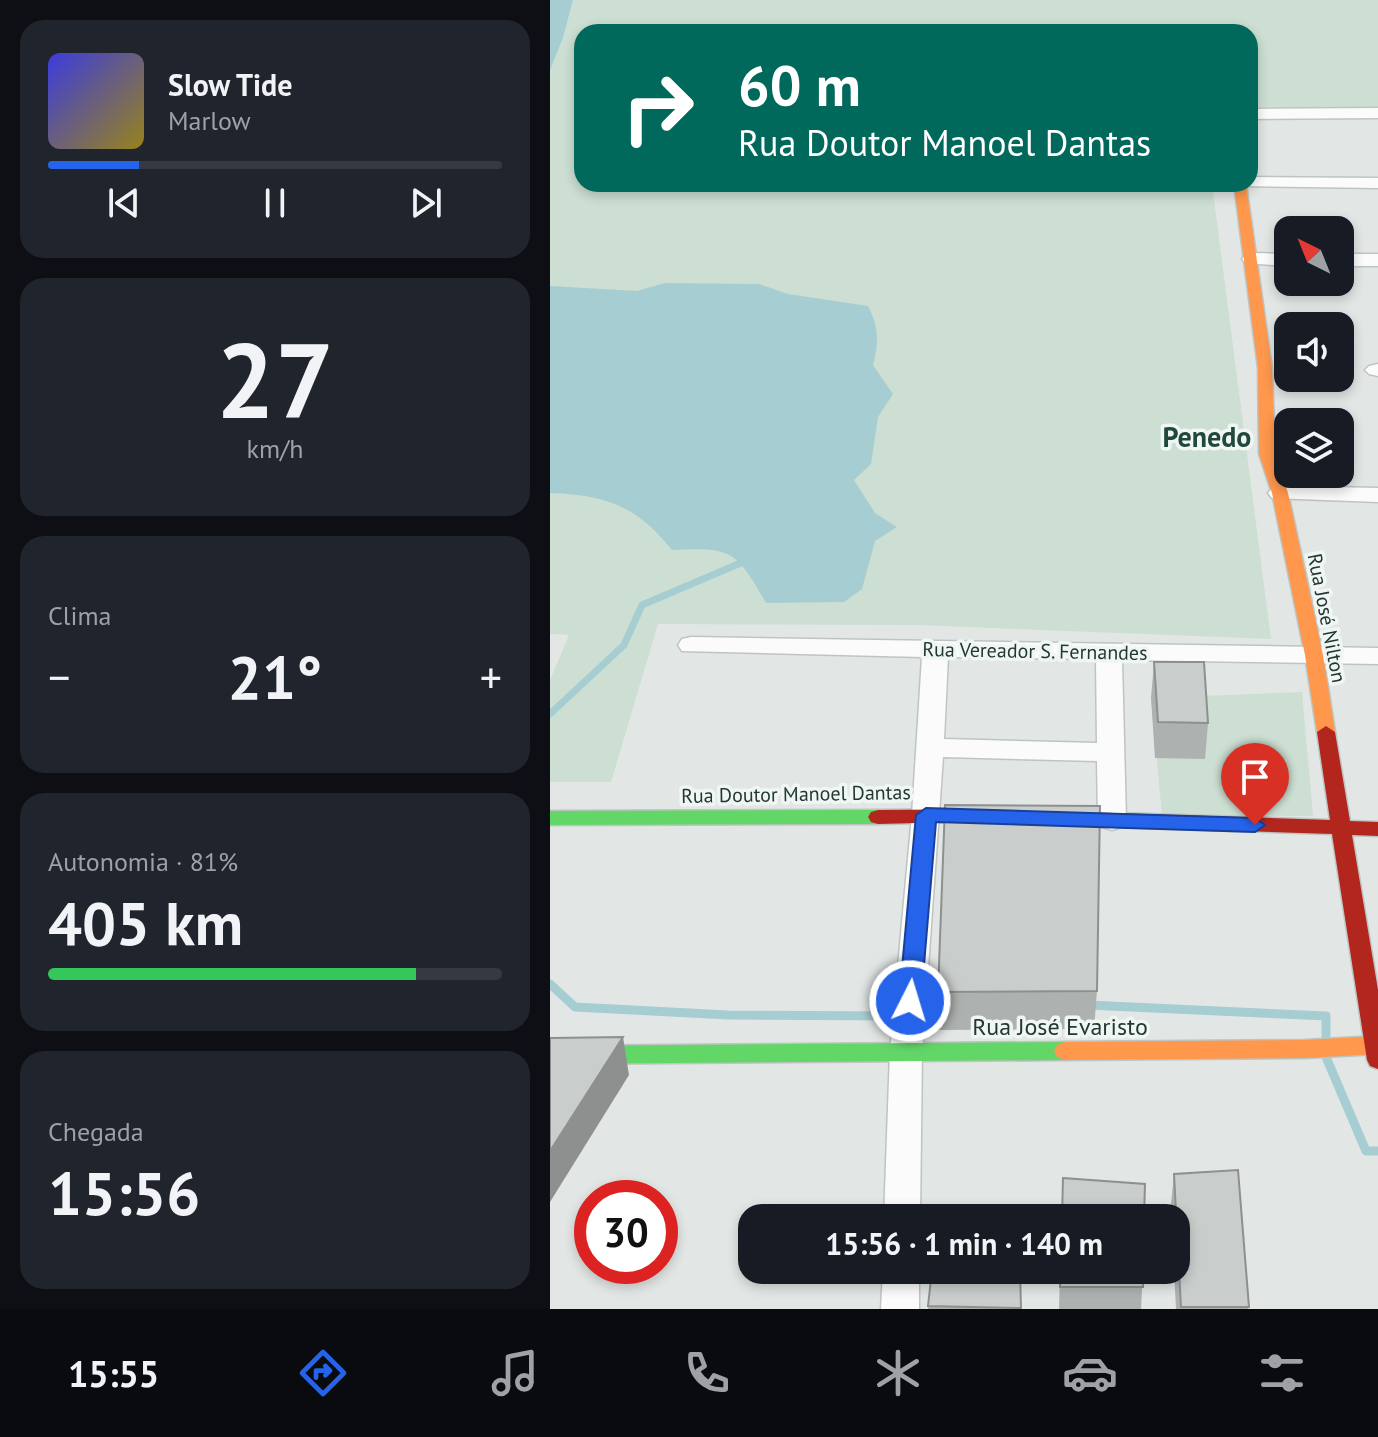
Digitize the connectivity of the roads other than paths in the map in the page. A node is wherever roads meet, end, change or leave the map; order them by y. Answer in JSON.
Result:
{"nodes":[{"id":1,"x":1378,"y":113,"type":"edge"},
{"id":2,"x":1258,"y":114,"type":"edge"},
{"id":3,"x":1258,"y":182,"type":"edge"},
{"id":4,"x":1378,"y":183,"type":"edge"},
{"id":5,"x":1241,"y":192,"type":"edge"},
{"id":6,"x":1252,"y":259,"type":"junction"},
{"id":7,"x":1274,"y":260,"type":"edge"},
{"id":8,"x":1354,"y":260,"type":"edge"},
{"id":9,"x":1378,"y":260,"type":"edge"},
{"id":10,"x":1280,"y":493,"type":"junction"},
{"id":11,"x":1378,"y":495,"type":"edge"},
{"id":12,"x":691,"y":645,"type":"dead end"},
{"id":13,"x":935,"y":649,"type":"junction"},
{"id":14,"x":1109,"y":652,"type":"junction"},
{"id":15,"x":1314,"y":655,"type":"junction"},
{"id":16,"x":1378,"y":656,"type":"edge"},
{"id":17,"x":930,"y":748,"type":"junction"},
{"id":18,"x":1111,"y":752,"type":"junction"},
{"id":19,"x":926,"y":815,"type":"junction"},
{"id":20,"x":1007,"y":817,"type":"edge"},
{"id":21,"x":550,"y":818,"type":"edge"},
{"id":22,"x":1037,"y":818,"type":"edge"},
{"id":23,"x":1112,"y":820,"type":"junction"},
{"id":24,"x":1340,"y":828,"type":"junction"},
{"id":25,"x":1378,"y":829,"type":"edge"},
{"id":26,"x":908,"y":1028,"type":"junction"},
{"id":27,"x":1377,"y":1050,"type":"edge"},
{"id":28,"x":550,"y":1055,"type":"edge"},
{"id":29,"x":902,"y":1204,"type":"edge"},
{"id":30,"x":901,"y":1284,"type":"edge"},
{"id":31,"x":900,"y":1309,"type":"edge"}],
"edges":[{"from":1,"to":2,"type":"street"},
{"from":3,"to":4,"type":"street"},
{"from":5,"to":6,"type":"street","name":"Rua José Nilton"},
{"from":6,"to":7,"type":"street"},
{"from":6,"to":10,"type":"street","name":"Rua José Nilton"},
{"from":8,"to":9,"type":"street"},
{"from":10,"to":11,"type":"street"},
{"from":10,"to":15,"type":"street","name":"Rua José Nilton"},
{"from":12,"to":13,"type":"street","name":"Rua Vereador S. Fernandes"},
{"from":13,"to":14,"type":"street","name":"Rua Vereador S. Fernandes"},
{"from":13,"to":17,"type":"street"},
{"from":14,"to":15,"type":"street","name":"Rua Vereador S. Fernandes"},
{"from":14,"to":18,"type":"street"},
{"from":15,"to":16,"type":"street","name":"Rua Vereador S. Fernandes"},
{"from":15,"to":24,"type":"street","name":"Rua José Nilton"},
{"from":17,"to":18,"type":"street"},
{"from":17,"to":19,"type":"street"},
{"from":18,"to":23,"type":"street"},
{"from":19,"to":20,"type":"street","name":"Rua Doutor Manoel Dantas"},
{"from":19,"to":21,"type":"street","name":"Rua Doutor Manoel Dantas"},
{"from":19,"to":26,"type":"street"},
{"from":22,"to":23,"type":"street"},
{"from":23,"to":24,"type":"street"},
{"from":24,"to":25,"type":"street"},
{"from":24,"to":27,"type":"street","name":"Rua José Nilton"},
{"from":26,"to":27,"type":"street","name":"Rua José Evaristo"},
{"from":26,"to":28,"type":"street","name":"Rua José Evaristo"},
{"from":26,"to":29,"type":"street"},
{"from":30,"to":31,"type":"street"}]}
